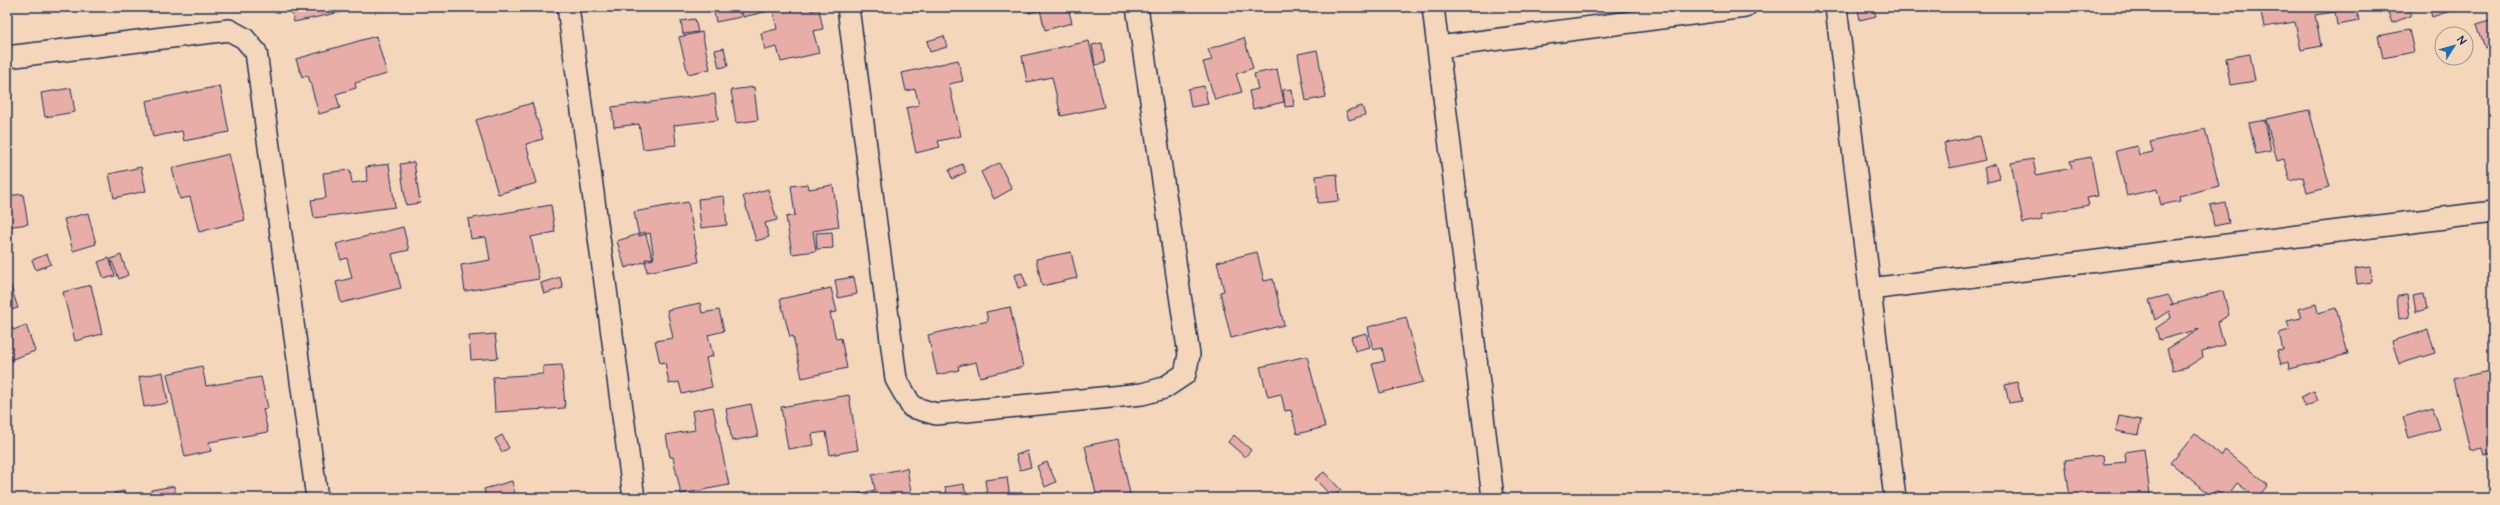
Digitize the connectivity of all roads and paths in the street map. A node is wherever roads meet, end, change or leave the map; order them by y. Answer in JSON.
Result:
{"nodes":[{"id":1,"x":568,"y":7,"type":"edge"},
{"id":2,"x":848,"y":7,"type":"edge"},
{"id":3,"x":1137,"y":7,"type":"edge"},
{"id":4,"x":1433,"y":7,"type":"edge"},
{"id":5,"x":1745,"y":7,"type":"edge"},
{"id":6,"x":1836,"y":7,"type":"edge"},
{"id":7,"x":1439,"y":47,"type":"junction"},
{"id":8,"x":7,"y":57,"type":"edge"},
{"id":9,"x":2493,"y":212,"type":"edge"},
{"id":10,"x":1870,"y":289,"type":"junction"},
{"id":11,"x":317,"y":498,"type":"edge"},
{"id":12,"x":634,"y":498,"type":"edge"},
{"id":13,"x":1493,"y":498,"type":"edge"},
{"id":14,"x":1895,"y":498,"type":"edge"}],
"edges":[{"from":1,"to":12,"type":"street"},
{"from":2,"to":3,"type":"street"},
{"from":4,"to":7,"type":"street"},
{"from":5,"to":7,"type":"street"},
{"from":6,"to":10,"type":"street"},
{"from":7,"to":13,"type":"street"},
{"from":8,"to":11,"type":"street"},
{"from":9,"to":10,"type":"street"},
{"from":10,"to":14,"type":"street"}]}
